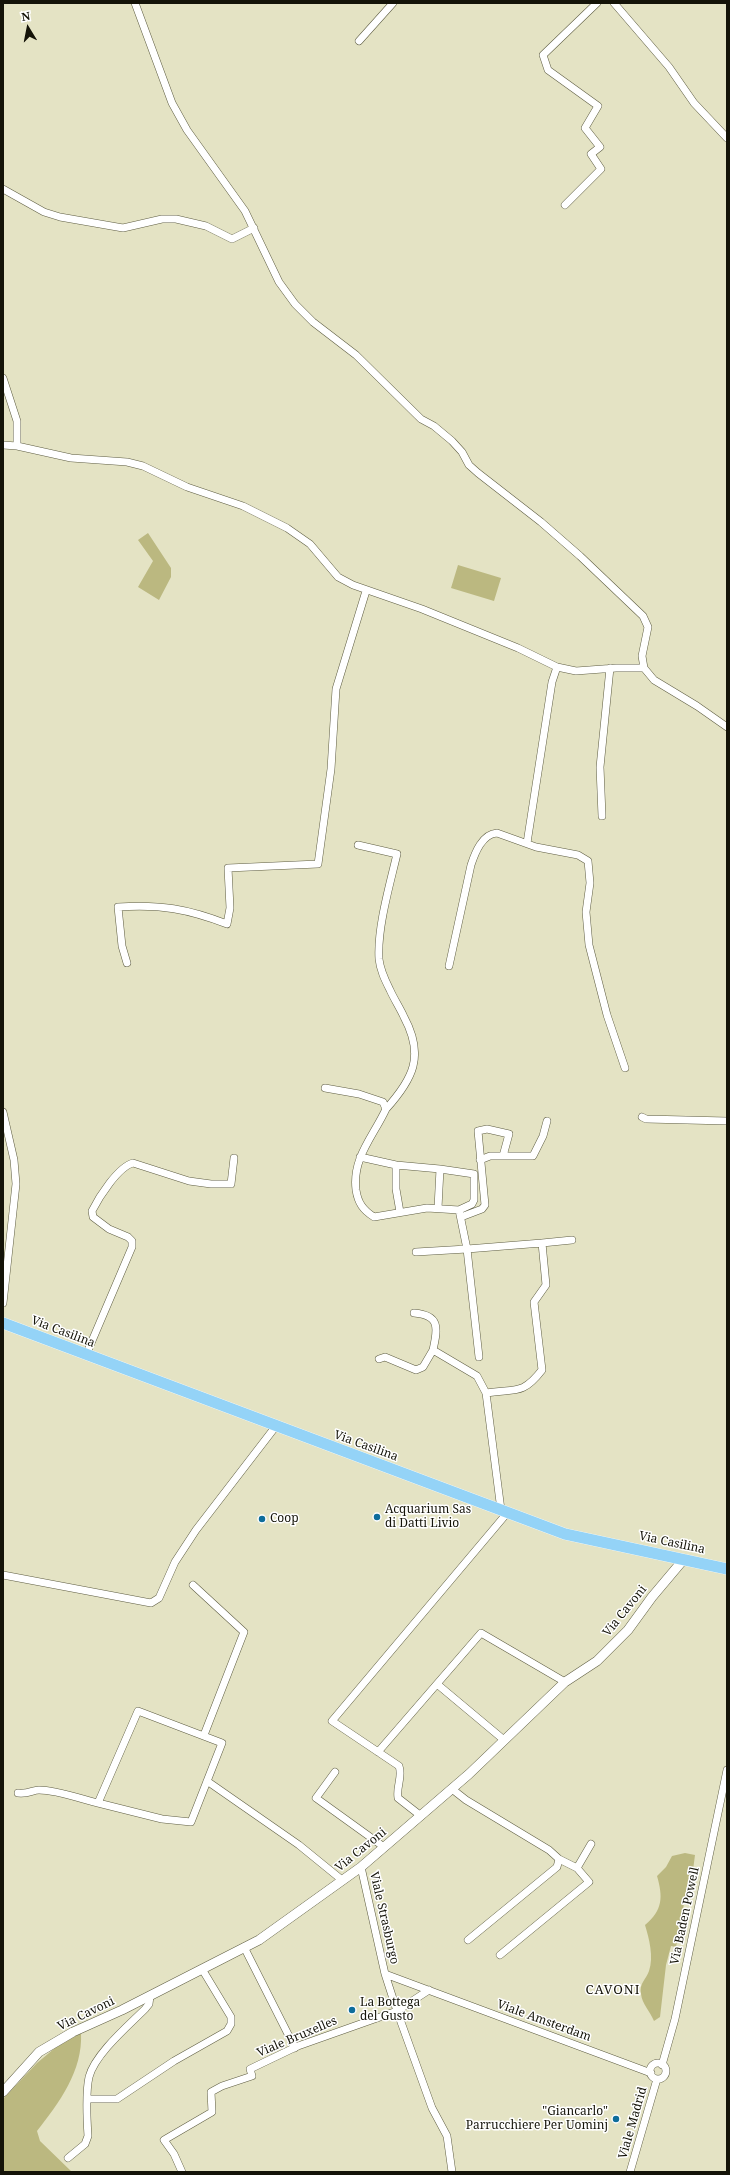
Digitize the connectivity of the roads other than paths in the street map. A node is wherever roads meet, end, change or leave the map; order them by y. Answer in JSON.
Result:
{"nodes":[{"id":1,"x":135,"y":3,"type":"edge"},
{"id":2,"x":393,"y":3,"type":"edge"},
{"id":3,"x":597,"y":3,"type":"edge"},
{"id":4,"x":614,"y":3,"type":"edge"},
{"id":5,"x":359,"y":41,"type":"dead end"},
{"id":6,"x":727,"y":138,"type":"edge"},
{"id":7,"x":3,"y":189,"type":"edge"},
{"id":8,"x":565,"y":205,"type":"dead end"},
{"id":9,"x":254,"y":228,"type":"junction"},
{"id":10,"x":3,"y":378,"type":"edge"},
{"id":11,"x":3,"y":445,"type":"edge"},
{"id":12,"x":17,"y":446,"type":"junction"},
{"id":13,"x":366,"y":591,"type":"junction"},
{"id":14,"x":556,"y":667,"type":"junction"},
{"id":15,"x":610,"y":668,"type":"junction"},
{"id":16,"x":644,"y":668,"type":"junction"},
{"id":17,"x":727,"y":727,"type":"edge"},
{"id":18,"x":602,"y":816,"type":"dead end"},
{"id":19,"x":527,"y":843,"type":"junction"},
{"id":20,"x":358,"y":845,"type":"dead end"},
{"id":21,"x":127,"y":963,"type":"dead end"},
{"id":22,"x":449,"y":966,"type":"dead end"},
{"id":23,"x":625,"y":1068,"type":"dead end"},
{"id":24,"x":325,"y":1088,"type":"dead end"},
{"id":25,"x":386,"y":1110,"type":"junction"},
{"id":26,"x":3,"y":1112,"type":"edge"},
{"id":27,"x":642,"y":1117,"type":"dead end"},
{"id":28,"x":547,"y":1121,"type":"dead end"},
{"id":29,"x":727,"y":1121,"type":"edge"},
{"id":30,"x":5,"y":1132,"type":"edge"},
{"id":31,"x":503,"y":1156,"type":"junction"},
{"id":32,"x":360,"y":1157,"type":"junction"},
{"id":33,"x":234,"y":1158,"type":"dead end"},
{"id":34,"x":480,"y":1160,"type":"junction"},
{"id":35,"x":396,"y":1165,"type":"junction"},
{"id":36,"x":440,"y":1169,"type":"junction"},
{"id":37,"x":438,"y":1208,"type":"junction"},
{"id":38,"x":400,"y":1212,"type":"junction"},
{"id":39,"x":460,"y":1214,"type":"junction"},
{"id":40,"x":6,"y":1238,"type":"edge"},
{"id":41,"x":572,"y":1240,"type":"dead end"},
{"id":42,"x":542,"y":1243,"type":"junction"},
{"id":43,"x":467,"y":1249,"type":"junction"},
{"id":44,"x":416,"y":1252,"type":"dead end"},
{"id":45,"x":3,"y":1303,"type":"edge"},
{"id":46,"x":414,"y":1313,"type":"dead end"},
{"id":47,"x":3,"y":1323,"type":"edge"},
{"id":48,"x":433,"y":1350,"type":"junction"},
{"id":49,"x":86,"y":1354,"type":"junction"},
{"id":50,"x":479,"y":1357,"type":"dead end"},
{"id":51,"x":379,"y":1358,"type":"dead end"},
{"id":52,"x":486,"y":1393,"type":"junction"},
{"id":53,"x":276,"y":1426,"type":"junction"},
{"id":54,"x":505,"y":1511,"type":"junction"},
{"id":55,"x":684,"y":1559,"type":"junction"},
{"id":56,"x":727,"y":1569,"type":"edge"},
{"id":57,"x":3,"y":1575,"type":"edge"},
{"id":58,"x":194,"y":1585,"type":"dead end"},
{"id":59,"x":565,"y":1682,"type":"junction"},
{"id":60,"x":437,"y":1684,"type":"junction"},
{"id":61,"x":204,"y":1735,"type":"junction"},
{"id":62,"x":504,"y":1740,"type":"junction"},
{"id":63,"x":378,"y":1752,"type":"junction"},
{"id":64,"x":727,"y":1770,"type":"edge"},
{"id":65,"x":335,"y":1772,"type":"dead end"},
{"id":66,"x":207,"y":1781,"type":"junction"},
{"id":67,"x":452,"y":1789,"type":"junction"},
{"id":68,"x":18,"y":1793,"type":"dead end"},
{"id":69,"x":98,"y":1803,"type":"junction"},
{"id":70,"x":421,"y":1816,"type":"junction"},
{"id":71,"x":591,"y":1844,"type":"dead end"},
{"id":72,"x":384,"y":1847,"type":"junction"},
{"id":73,"x":559,"y":1859,"type":"junction"},
{"id":74,"x":361,"y":1867,"type":"junction"},
{"id":75,"x":577,"y":1868,"type":"junction"},
{"id":76,"x":342,"y":1880,"type":"junction"},
{"id":77,"x":468,"y":1940,"type":"dead end"},
{"id":78,"x":244,"y":1947,"type":"junction"},
{"id":79,"x":500,"y":1956,"type":"dead end"},
{"id":80,"x":202,"y":1969,"type":"junction"},
{"id":81,"x":385,"y":1974,"type":"junction"},
{"id":82,"x":429,"y":1990,"type":"junction"},
{"id":83,"x":150,"y":1996,"type":"junction"},
{"id":84,"x":397,"y":2011,"type":"junction"},
{"id":85,"x":295,"y":2048,"type":"junction"},
{"id":86,"x":662,"y":2065,"type":"junction"},
{"id":87,"x":651,"y":2073,"type":"junction"},
{"id":88,"x":657,"y":2079,"type":"junction"},
{"id":89,"x":3,"y":2092,"type":"edge"},
{"id":90,"x":89,"y":2099,"type":"junction"},
{"id":91,"x":68,"y":2158,"type":"dead end"},
{"id":92,"x":182,"y":2172,"type":"edge"},
{"id":93,"x":452,"y":2172,"type":"edge"},
{"id":94,"x":630,"y":2172,"type":"edge"}],
"edges":[{"from":1,"to":9,"type":"street"},
{"from":2,"to":5,"type":"street"},
{"from":3,"to":8,"type":"street"},
{"from":4,"to":6,"type":"street"},
{"from":7,"to":9,"type":"street"},
{"from":9,"to":16,"type":"street"},
{"from":10,"to":12,"type":"street"},
{"from":11,"to":12,"type":"street"},
{"from":12,"to":13,"type":"street"},
{"from":13,"to":14,"type":"street"},
{"from":13,"to":21,"type":"street"},
{"from":14,"to":15,"type":"street"},
{"from":14,"to":19,"type":"street"},
{"from":15,"to":16,"type":"street"},
{"from":15,"to":18,"type":"street"},
{"from":16,"to":17,"type":"street"},
{"from":19,"to":22,"type":"street"},
{"from":19,"to":23,"type":"street"},
{"from":20,"to":25,"type":"street"},
{"from":24,"to":25,"type":"street"},
{"from":25,"to":32,"type":"street"},
{"from":26,"to":30,"type":"street"},
{"from":27,"to":29,"type":"street"},
{"from":28,"to":31,"type":"street"},
{"from":30,"to":40,"type":"street"},
{"from":31,"to":34,"type":"street"},
{"from":31,"to":34,"type":"street"},
{"from":32,"to":35,"type":"street"},
{"from":32,"to":38,"type":"street"},
{"from":33,"to":49,"type":"street"},
{"from":34,"to":39,"type":"street"},
{"from":35,"to":36,"type":"street"},
{"from":35,"to":38,"type":"street"},
{"from":36,"to":37,"type":"street"},
{"from":36,"to":39,"type":"street"},
{"from":37,"to":38,"type":"street"},
{"from":37,"to":39,"type":"street"},
{"from":39,"to":43,"type":"street"},
{"from":40,"to":45,"type":"street"},
{"from":41,"to":42,"type":"street"},
{"from":42,"to":43,"type":"street"},
{"from":42,"to":52,"type":"street"},
{"from":43,"to":44,"type":"street"},
{"from":43,"to":50,"type":"street"},
{"from":46,"to":48,"type":"street"},
{"from":47,"to":49,"type":"main road","name":"Via Casilina"},
{"from":48,"to":51,"type":"street"},
{"from":48,"to":52,"type":"street"},
{"from":49,"to":53,"type":"main road","name":"Via Casilina"},
{"from":52,"to":54,"type":"street"},
{"from":53,"to":54,"type":"main road","name":"Via Casilina"},
{"from":53,"to":57,"type":"street"},
{"from":54,"to":55,"type":"main road","name":"Via Casilina"},
{"from":54,"to":63,"type":"street"},
{"from":55,"to":56,"type":"main road","name":"Via Casilina"},
{"from":55,"to":59,"type":"street","name":"Via Cavoni"},
{"from":58,"to":61,"type":"street"},
{"from":59,"to":60,"type":"street"},
{"from":59,"to":62,"type":"street","name":"Via Cavoni"},
{"from":60,"to":62,"type":"street"},
{"from":60,"to":63,"type":"street"},
{"from":61,"to":66,"type":"street"},
{"from":61,"to":69,"type":"street"},
{"from":62,"to":67,"type":"street","name":"Via Cavoni"},
{"from":63,"to":70,"type":"street"},
{"from":64,"to":86,"type":"street","name":"Via Baden Powell"},
{"from":65,"to":72,"type":"street"},
{"from":66,"to":69,"type":"street"},
{"from":66,"to":76,"type":"street"},
{"from":67,"to":70,"type":"street","name":"Via Cavoni"},
{"from":67,"to":73,"type":"street"},
{"from":68,"to":69,"type":"street"},
{"from":70,"to":72,"type":"street","name":"Via Cavoni"},
{"from":71,"to":75,"type":"street"},
{"from":72,"to":74,"type":"street","name":"Via Cavoni"},
{"from":73,"to":75,"type":"street"},
{"from":73,"to":77,"type":"street"},
{"from":74,"to":76,"type":"street","name":"Via Cavoni"},
{"from":74,"to":81,"type":"street","name":"Viale Strasburgo"},
{"from":75,"to":79,"type":"street"},
{"from":76,"to":78,"type":"street","name":"Via Cavoni"},
{"from":78,"to":80,"type":"street","name":"Via Cavoni"},
{"from":78,"to":85,"type":"street"},
{"from":80,"to":83,"type":"street","name":"Via Cavoni"},
{"from":80,"to":90,"type":"street"},
{"from":81,"to":82,"type":"street","name":"Viale Strasburgo"},
{"from":81,"to":84,"type":"street","name":"Viale Strasburgo"},
{"from":82,"to":84,"type":"street","name":"Viale Bruxelles"},
{"from":82,"to":87,"type":"street","name":"Viale Amsterdam"},
{"from":83,"to":89,"type":"street","name":"Via Cavoni"},
{"from":83,"to":90,"type":"street"},
{"from":84,"to":85,"type":"street","name":"Viale Bruxelles"},
{"from":84,"to":93,"type":"street","name":"Viale Strasburgo"},
{"from":85,"to":92,"type":"street","name":"Viale Bruxelles"},
{"from":86,"to":87,"type":"street"},
{"from":86,"to":88,"type":"street"},
{"from":87,"to":88,"type":"street"},
{"from":88,"to":94,"type":"street","name":"Viale Madrid"},
{"from":90,"to":91,"type":"street"}]}
